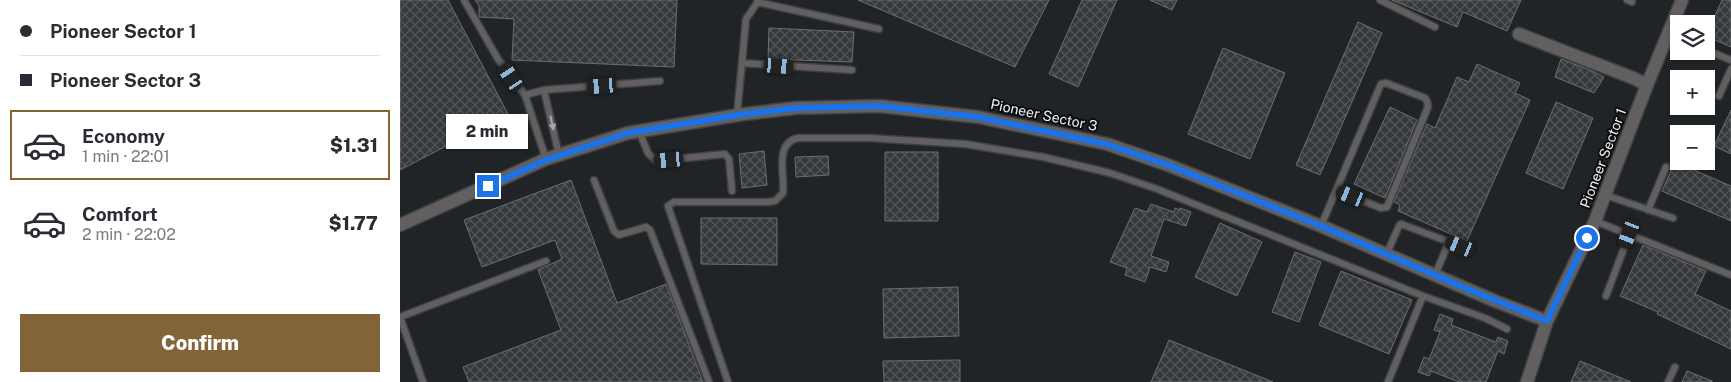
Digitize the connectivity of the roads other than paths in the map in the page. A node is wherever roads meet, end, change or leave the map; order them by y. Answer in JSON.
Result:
{"nodes":[{"id":1,"x":464,"y":0,"type":"edge"},
{"id":2,"x":1380,"y":0,"type":"edge"},
{"id":3,"x":1682,"y":0,"type":"edge"},
{"id":4,"x":758,"y":1,"type":"edge"},
{"id":5,"x":1679,"y":15,"type":"edge"},
{"id":6,"x":1435,"y":27,"type":"dead end"},
{"id":7,"x":879,"y":29,"type":"dead end"},
{"id":8,"x":1519,"y":34,"type":"dead end"},
{"id":9,"x":1670,"y":44,"type":"edge"},
{"id":10,"x":1715,"y":54,"type":"edge"},
{"id":11,"x":1731,"y":60,"type":"edge"},
{"id":12,"x":742,"y":63,"type":"junction"},
{"id":13,"x":1731,"y":69,"type":"edge"},
{"id":14,"x":852,"y":70,"type":"dead end"},
{"id":15,"x":660,"y":81,"type":"dead end"},
{"id":16,"x":1647,"y":85,"type":"junction"},
{"id":17,"x":544,"y":90,"type":"junction"},
{"id":18,"x":525,"y":95,"type":"junction"},
{"id":19,"x":1719,"y":96,"type":"dead end"},
{"id":20,"x":737,"y":115,"type":"junction"},
{"id":21,"x":639,"y":131,"type":"junction"},
{"id":22,"x":559,"y":155,"type":"junction"},
{"id":23,"x":546,"y":160,"type":"junction"},
{"id":24,"x":1666,"y":166,"type":"dead end"},
{"id":25,"x":594,"y":180,"type":"dead end"},
{"id":26,"x":1336,"y":190,"type":"junction"},
{"id":27,"x":732,"y":191,"type":"dead end"},
{"id":28,"x":1605,"y":195,"type":"junction"},
{"id":29,"x":1648,"y":210,"type":"junction"},
{"id":30,"x":1673,"y":218,"type":"dead end"},
{"id":31,"x":1595,"y":221,"type":"junction"},
{"id":32,"x":400,"y":225,"type":"edge"},
{"id":33,"x":1321,"y":226,"type":"junction"},
{"id":34,"x":1629,"y":234,"type":"junction"},
{"id":35,"x":1449,"y":242,"type":"junction"},
{"id":36,"x":1460,"y":246,"type":"dead end"},
{"id":37,"x":1387,"y":253,"type":"junction"},
{"id":38,"x":546,"y":261,"type":"dead end"},
{"id":39,"x":1435,"y":275,"type":"junction"},
{"id":40,"x":1731,"y":275,"type":"edge"},
{"id":41,"x":1423,"y":296,"type":"junction"},
{"id":42,"x":1606,"y":296,"type":"dead end"},
{"id":43,"x":400,"y":317,"type":"edge"},
{"id":44,"x":1547,"y":321,"type":"junction"},
{"id":45,"x":1507,"y":329,"type":"dead end"},
{"id":46,"x":1675,"y":367,"type":"dead end"},
{"id":47,"x":423,"y":382,"type":"edge"},
{"id":48,"x":709,"y":382,"type":"edge"},
{"id":49,"x":728,"y":382,"type":"edge"},
{"id":50,"x":1388,"y":382,"type":"edge"},
{"id":51,"x":1527,"y":382,"type":"edge"},
{"id":52,"x":1668,"y":382,"type":"edge"}],
"edges":[{"from":1,"to":18,"type":"lane"},
{"from":2,"to":6,"type":"lane"},
{"from":3,"to":5,"type":"street","name":"Pioneer Sector 1"},
{"from":4,"to":7,"type":"lane"},
{"from":4,"to":12,"type":"lane"},
{"from":8,"to":16,"type":"street"},
{"from":9,"to":16,"type":"street","name":"Pioneer Sector 1"},
{"from":10,"to":11,"type":"lane"},
{"from":12,"to":14,"type":"lane"},
{"from":12,"to":20,"type":"lane"},
{"from":13,"to":19,"type":"lane"},
{"from":15,"to":17,"type":"lane"},
{"from":16,"to":28,"type":"street","name":"Pioneer Sector 1"},
{"from":17,"to":18,"type":"lane"},
{"from":17,"to":22,"type":"lane","one_way":true},
{"from":18,"to":23,"type":"lane"},
{"from":20,"to":21,"type":"street","name":"Pioneer Sector 3"},
{"from":20,"to":33,"type":"street","name":"Pioneer Sector 3"},
{"from":21,"to":22,"type":"street","name":"Pioneer Sector 3"},
{"from":21,"to":27,"type":"lane"},
{"from":22,"to":23,"type":"street","name":"Pioneer Sector 3"},
{"from":23,"to":32,"type":"street","name":"Pioneer Sector 3"},
{"from":24,"to":29,"type":"lane"},
{"from":25,"to":48,"type":"lane"},
{"from":26,"to":26,"type":"lane"},
{"from":26,"to":33,"type":"lane"},
{"from":28,"to":29,"type":"lane"},
{"from":28,"to":31,"type":"street","name":"Pioneer Sector 1"},
{"from":29,"to":30,"type":"lane"},
{"from":31,"to":34,"type":"lane"},
{"from":31,"to":44,"type":"street","name":"Pioneer Sector 1"},
{"from":33,"to":37,"type":"street","name":"Pioneer Sector 3"},
{"from":34,"to":40,"type":"lane"},
{"from":34,"to":42,"type":"lane"},
{"from":35,"to":36,"type":"lane"},
{"from":35,"to":37,"type":"lane"},
{"from":35,"to":39,"type":"lane"},
{"from":37,"to":39,"type":"street","name":"Pioneer Sector 3"},
{"from":38,"to":43,"type":"lane"},
{"from":39,"to":44,"type":"street","name":"Pioneer Sector 3"},
{"from":41,"to":45,"type":"lane"},
{"from":41,"to":49,"type":"lane"},
{"from":41,"to":50,"type":"lane"},
{"from":43,"to":47,"type":"lane"},
{"from":44,"to":51,"type":"street","name":"Pioneer Sector 1"},
{"from":46,"to":52,"type":"lane"}]}
